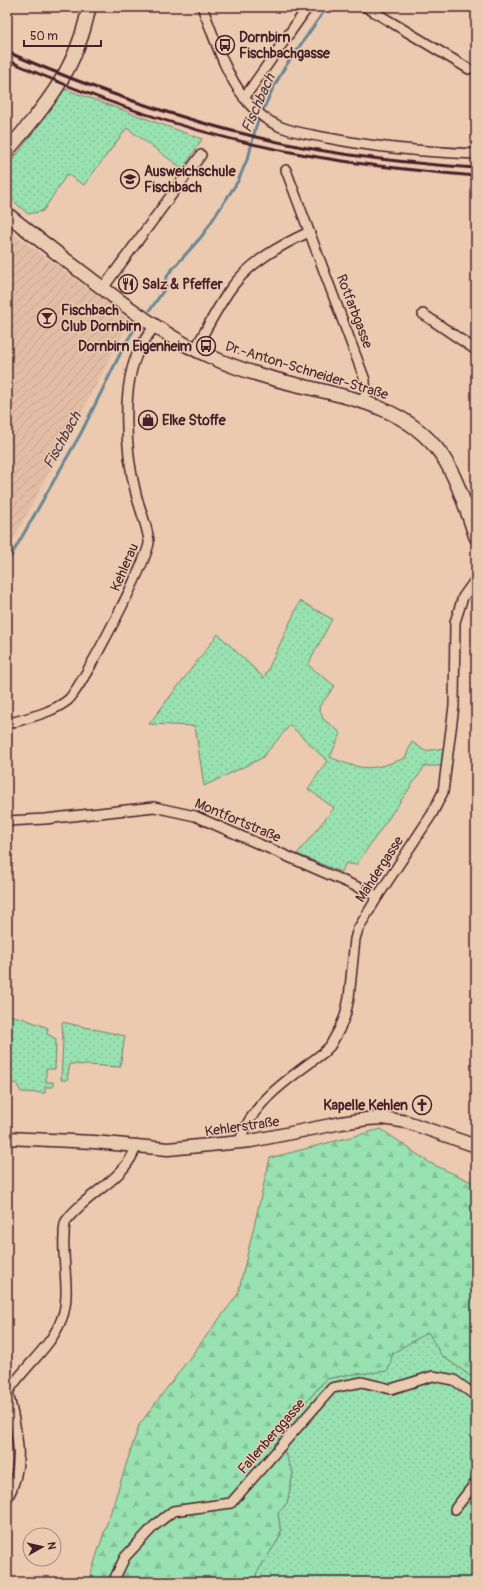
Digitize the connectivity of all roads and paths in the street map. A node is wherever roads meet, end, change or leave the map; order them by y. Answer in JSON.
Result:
{"nodes":[{"id":1,"x":89,"y":7,"type":"edge"},
{"id":2,"x":202,"y":7,"type":"edge"},
{"id":3,"x":308,"y":7,"type":"edge"},
{"id":4,"x":366,"y":7,"type":"edge"},
{"id":5,"x":469,"y":69,"type":"dead end"},
{"id":6,"x":244,"y":98,"type":"junction"},
{"id":7,"x":7,"y":151,"type":"edge"},
{"id":8,"x":476,"y":154,"type":"edge"},
{"id":9,"x":201,"y":155,"type":"dead end"},
{"id":10,"x":286,"y":170,"type":"dead end"},
{"id":11,"x":7,"y":214,"type":"edge"},
{"id":12,"x":309,"y":232,"type":"junction"},
{"id":13,"x":103,"y":288,"type":"junction"},
{"id":14,"x":424,"y":314,"type":"dead end"},
{"id":15,"x":155,"y":326,"type":"junction"},
{"id":16,"x":195,"y":349,"type":"junction"},
{"id":17,"x":476,"y":350,"type":"edge"},
{"id":18,"x":366,"y":402,"type":"junction"},
{"id":19,"x":476,"y":538,"type":"edge"},
{"id":20,"x":476,"y":579,"type":"edge"},
{"id":21,"x":7,"y":724,"type":"edge"},
{"id":22,"x":7,"y":821,"type":"edge"},
{"id":23,"x":378,"y":896,"type":"junction"},
{"id":24,"x":7,"y":1138,"type":"edge"},
{"id":25,"x":239,"y":1143,"type":"junction"},
{"id":26,"x":136,"y":1146,"type":"junction"},
{"id":27,"x":476,"y":1146,"type":"edge"},
{"id":28,"x":476,"y":1396,"type":"edge"},
{"id":29,"x":476,"y":1482,"type":"edge"},
{"id":30,"x":7,"y":1500,"type":"edge"},
{"id":31,"x":455,"y":1509,"type":"dead end"},
{"id":32,"x":113,"y":1582,"type":"edge"}],
"edges":[{"from":1,"to":7,"type":"main road"},
{"from":2,"to":6,"type":"street"},
{"from":3,"to":6,"type":"street"},
{"from":4,"to":5,"type":"street"},
{"from":6,"to":8,"type":"street"},
{"from":9,"to":13,"type":"street"},
{"from":10,"to":12,"type":"street","name":"Rotfarbgasse"},
{"from":11,"to":13,"type":"main road","name":"Dr.-Anton-Schneider-Straße"},
{"from":12,"to":16,"type":"street"},
{"from":12,"to":18,"type":"street","name":"Rotfarbgasse"},
{"from":13,"to":15,"type":"main road","name":"Dr.-Anton-Schneider-Straße"},
{"from":14,"to":17,"type":"street"},
{"from":15,"to":16,"type":"main road","name":"Dr.-Anton-Schneider-Straße"},
{"from":15,"to":21,"type":"street","name":"Kehlerau"},
{"from":16,"to":18,"type":"main road","name":"Dr.-Anton-Schneider-Straße"},
{"from":18,"to":19,"type":"main road","name":"Dr.-Anton-Schneider-Straße"},
{"from":20,"to":23,"type":"street","name":"Mähdergasse"},
{"from":22,"to":23,"type":"street","name":"Montfortstraße"},
{"from":23,"to":25,"type":"street","name":"Mähdergasse"},
{"from":24,"to":26,"type":"street","name":"Kehlerstraße"},
{"from":25,"to":26,"type":"street","name":"Kehlerstraße"},
{"from":25,"to":27,"type":"street","name":"Kehlerstraße"},
{"from":26,"to":30,"type":"street"},
{"from":28,"to":32,"type":"street","name":"Fallenberggasse"},
{"from":29,"to":31,"type":"street"}]}
